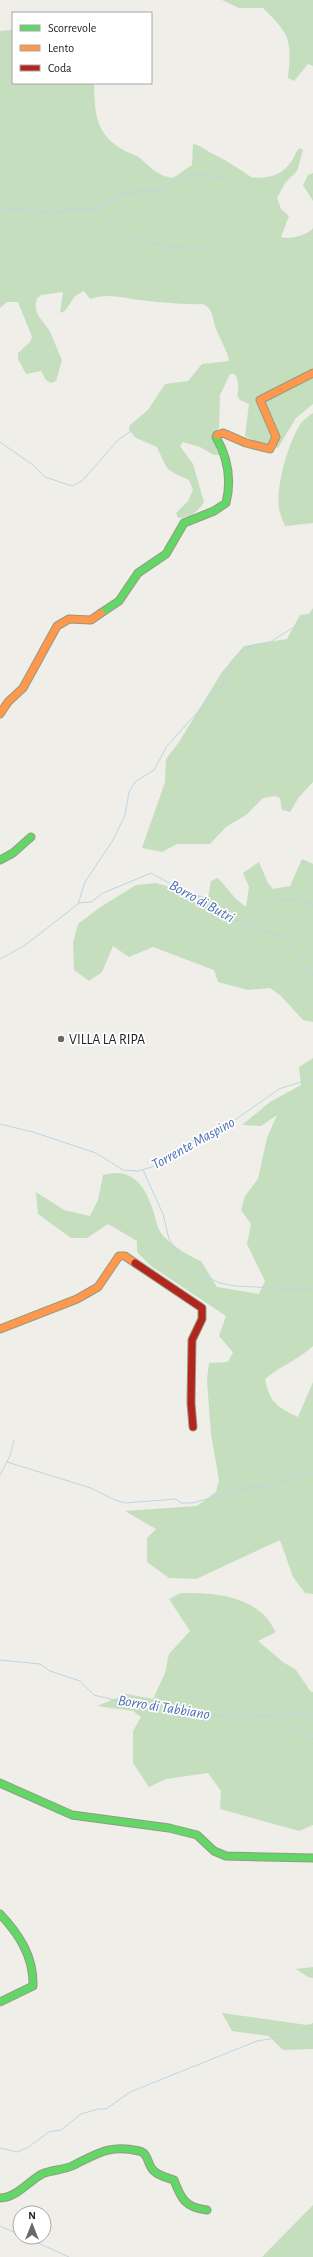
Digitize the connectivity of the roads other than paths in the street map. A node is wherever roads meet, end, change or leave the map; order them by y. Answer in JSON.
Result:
{"nodes":[{"id":1,"x":313,"y":373,"type":"edge"},
{"id":2,"x":0,"y":714,"type":"edge"},
{"id":3,"x":31,"y":837,"type":"dead end"},
{"id":4,"x":0,"y":860,"type":"edge"},
{"id":5,"x":0,"y":1329,"type":"edge"},
{"id":6,"x":193,"y":1427,"type":"dead end"},
{"id":7,"x":0,"y":1783,"type":"edge"},
{"id":8,"x":313,"y":1858,"type":"edge"},
{"id":9,"x":0,"y":1914,"type":"edge"},
{"id":10,"x":0,"y":2002,"type":"edge"},
{"id":11,"x":0,"y":2198,"type":"edge"},
{"id":12,"x":207,"y":2210,"type":"dead end"}],
"edges":[{"from":1,"to":2,"type":"street"},
{"from":3,"to":4,"type":"street"},
{"from":5,"to":6,"type":"street"},
{"from":7,"to":8,"type":"street"},
{"from":9,"to":10,"type":"street"},
{"from":11,"to":12,"type":"street"}]}
